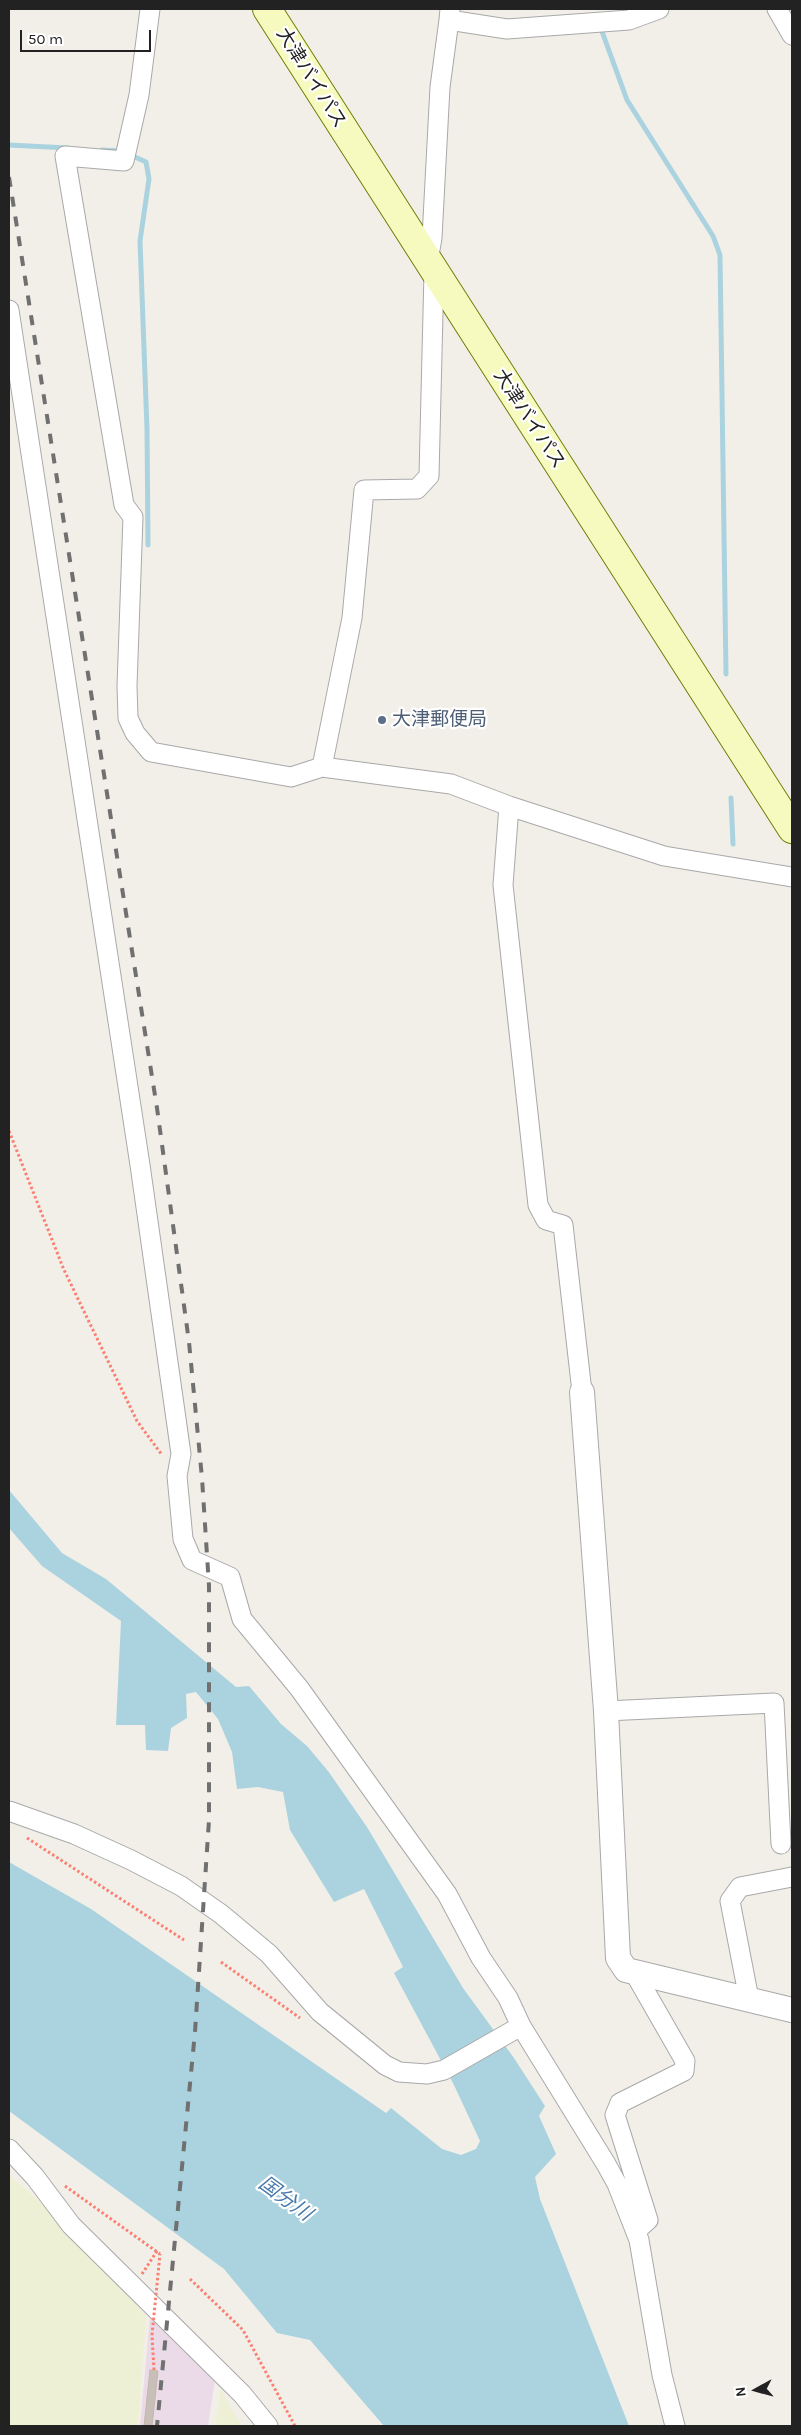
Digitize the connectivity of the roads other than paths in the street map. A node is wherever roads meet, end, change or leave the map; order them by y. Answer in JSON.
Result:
{"nodes":[{"id":1,"x":150,"y":9,"type":"edge"},
{"id":2,"x":267,"y":9,"type":"edge"},
{"id":3,"x":659,"y":9,"type":"edge"},
{"id":4,"x":777,"y":9,"type":"edge"},
{"id":5,"x":449,"y":15,"type":"edge"},
{"id":6,"x":792,"y":35,"type":"edge"},
{"id":7,"x":431,"y":267,"type":"junction"},
{"id":8,"x":9,"y":310,"type":"edge"},
{"id":9,"x":322,"y":767,"type":"junction"},
{"id":10,"x":509,"y":806,"type":"junction"},
{"id":11,"x":792,"y":829,"type":"edge"},
{"id":12,"x":792,"y":877,"type":"edge"},
{"id":13,"x":582,"y":1392,"type":"joint"},
{"id":14,"x":606,"y":1711,"type":"junction"},
{"id":15,"x":786,"y":1806,"type":"edge"},
{"id":16,"x":9,"y":1811,"type":"edge"},
{"id":17,"x":781,"y":1844,"type":"dead end"},
{"id":18,"x":792,"y":1877,"type":"edge"},
{"id":19,"x":634,"y":1972,"type":"junction"},
{"id":20,"x":748,"y":2000,"type":"junction"},
{"id":21,"x":792,"y":2010,"type":"edge"},
{"id":22,"x":516,"y":2029,"type":"junction"},
{"id":23,"x":9,"y":2149,"type":"edge"},
{"id":24,"x":636,"y":2231,"type":"junction"},
{"id":25,"x":268,"y":2426,"type":"edge"},
{"id":26,"x":675,"y":2426,"type":"edge"}],
"edges":[{"from":1,"to":9,"type":"street"},
{"from":2,"to":7,"type":"main road","name":"大津バイパス"},
{"from":3,"to":5,"type":"street"},
{"from":4,"to":6,"type":"street"},
{"from":5,"to":7,"type":"street"},
{"from":7,"to":9,"type":"street"},
{"from":7,"to":11,"type":"main road","name":"大津バイパス"},
{"from":8,"to":22,"type":"street"},
{"from":9,"to":10,"type":"street"},
{"from":10,"to":12,"type":"street"},
{"from":10,"to":13,"type":"street"},
{"from":13,"to":14,"type":"street"},
{"from":14,"to":15,"type":"street"},
{"from":14,"to":19,"type":"street"},
{"from":15,"to":17,"type":"street"},
{"from":16,"to":22,"type":"street"},
{"from":18,"to":20,"type":"street"},
{"from":19,"to":20,"type":"street"},
{"from":19,"to":24,"type":"street"},
{"from":20,"to":21,"type":"street"},
{"from":22,"to":24,"type":"street"},
{"from":23,"to":25,"type":"street"},
{"from":24,"to":26,"type":"street"}]}
